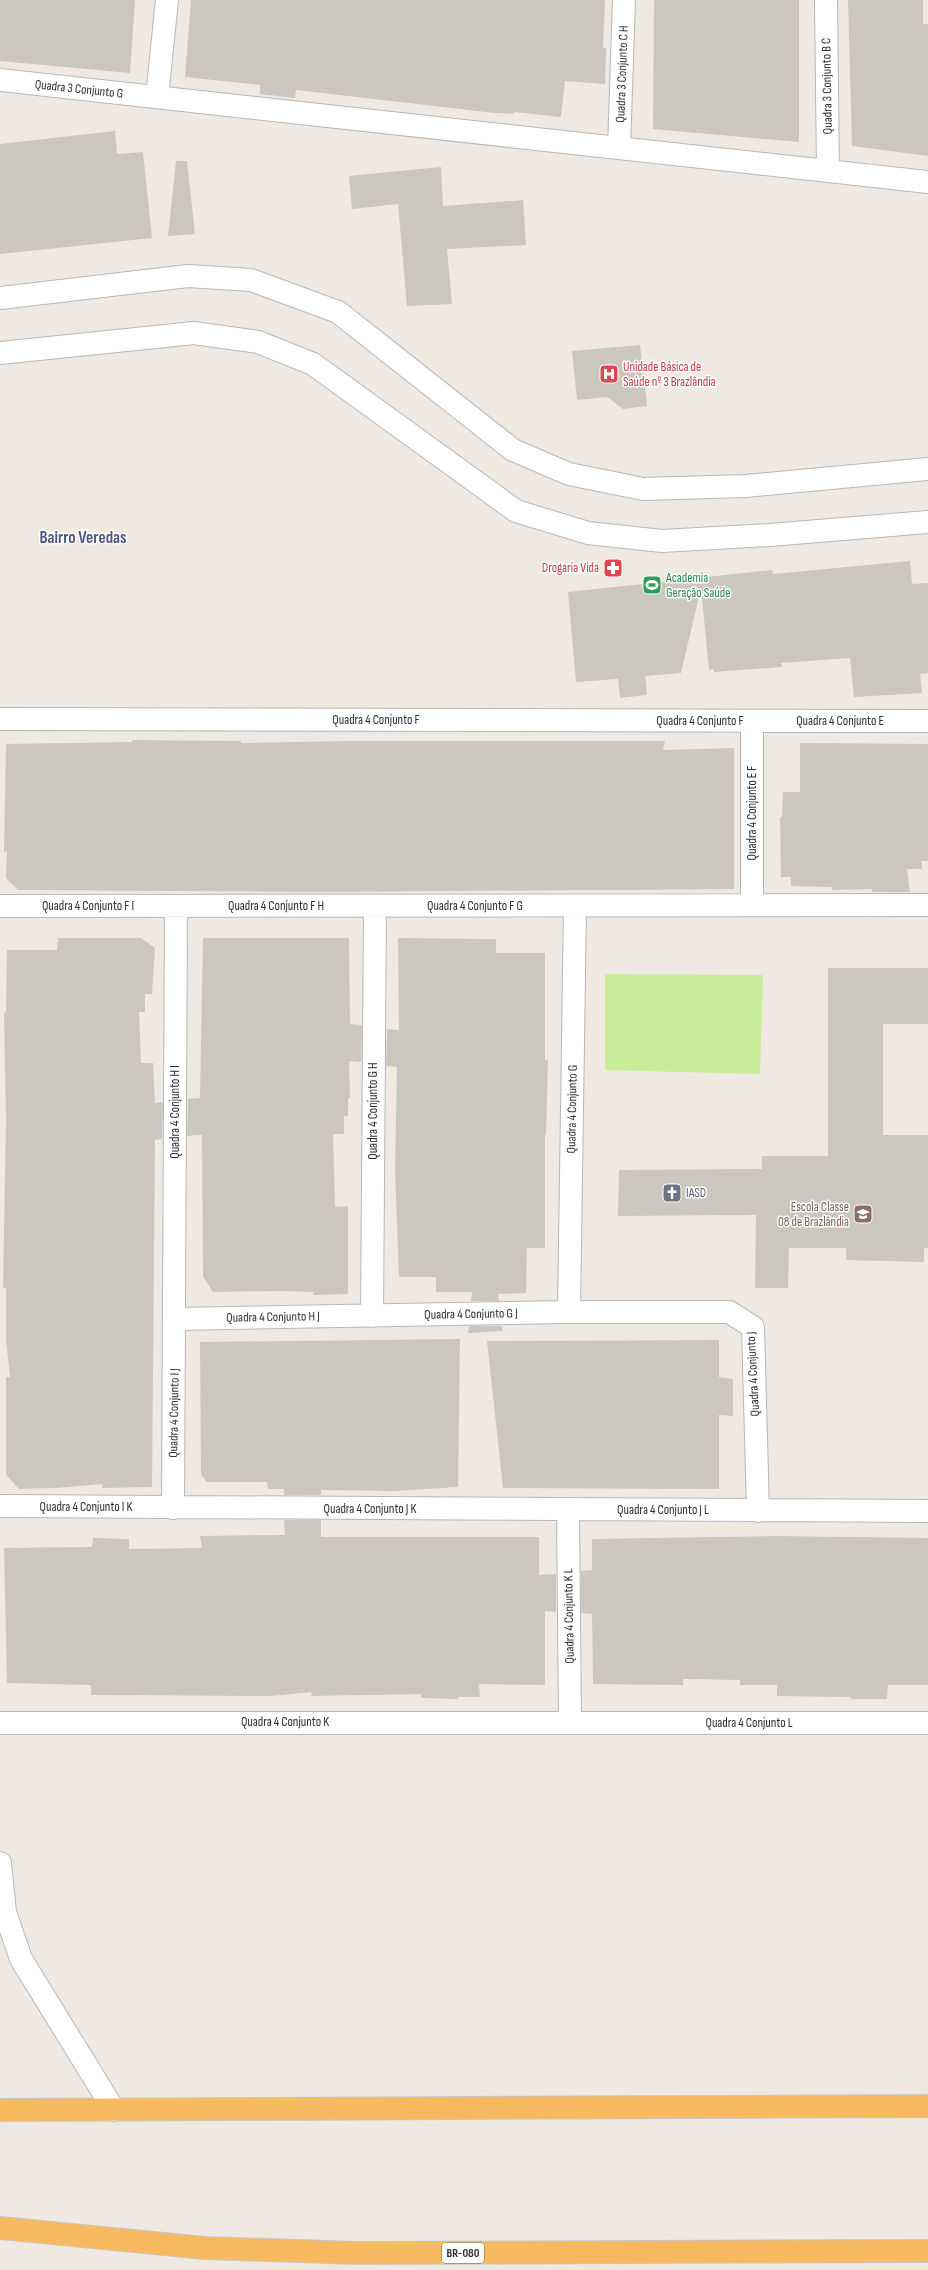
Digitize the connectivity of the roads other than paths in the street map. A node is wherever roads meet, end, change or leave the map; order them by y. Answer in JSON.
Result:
{"nodes":[{"id":1,"x":167,"y":0,"type":"edge"},
{"id":2,"x":624,"y":0,"type":"edge"},
{"id":3,"x":826,"y":0,"type":"edge"},
{"id":4,"x":0,"y":80,"type":"edge"},
{"id":5,"x":157,"y":97,"type":"junction"},
{"id":6,"x":619,"y":148,"type":"junction"},
{"id":7,"x":828,"y":171,"type":"junction"},
{"id":8,"x":928,"y":182,"type":"edge"},
{"id":9,"x":0,"y":298,"type":"edge"},
{"id":10,"x":0,"y":353,"type":"edge"},
{"id":11,"x":928,"y":469,"type":"edge"},
{"id":12,"x":928,"y":522,"type":"edge"},
{"id":13,"x":0,"y":719,"type":"edge"},
{"id":14,"x":752,"y":721,"type":"junction"},
{"id":15,"x":928,"y":721,"type":"edge"},
{"id":16,"x":752,"y":905,"type":"junction"},
{"id":17,"x":928,"y":905,"type":"edge"},
{"id":18,"x":0,"y":906,"type":"edge"},
{"id":19,"x":176,"y":906,"type":"junction"},
{"id":20,"x":375,"y":906,"type":"junction"},
{"id":21,"x":575,"y":906,"type":"junction"},
{"id":22,"x":569,"y":1312,"type":"junction"},
{"id":23,"x":372,"y":1316,"type":"junction"},
{"id":24,"x":175,"y":1319,"type":"junction"},
{"id":25,"x":0,"y":1506,"type":"edge"},
{"id":26,"x":173,"y":1508,"type":"junction"},
{"id":27,"x":568,"y":1510,"type":"junction"},
{"id":28,"x":758,"y":1510,"type":"junction"},
{"id":29,"x":928,"y":1511,"type":"edge"},
{"id":30,"x":570,"y":1722,"type":"junction"},
{"id":31,"x":0,"y":1723,"type":"edge"},
{"id":32,"x":928,"y":1723,"type":"edge"},
{"id":33,"x":0,"y":1863,"type":"edge"},
{"id":34,"x":928,"y":2106,"type":"edge"},
{"id":35,"x":0,"y":2110,"type":"edge"},
{"id":36,"x":114,"y":2110,"type":"junction"},
{"id":37,"x":0,"y":2228,"type":"edge"},
{"id":38,"x":928,"y":2251,"type":"edge"}],
"edges":[{"from":1,"to":5,"type":"street"},
{"from":2,"to":6,"type":"street","name":"Quadra 3 Conjunto C H"},
{"from":3,"to":7,"type":"street","name":"Quadra 3 Conjunto B C"},
{"from":4,"to":5,"type":"street","name":"Quadra 3 Conjunto G"},
{"from":5,"to":6,"type":"street","name":"Quadra 3 Conjunto G"},
{"from":6,"to":7,"type":"street","name":"Quadra 3 Conjunto G"},
{"from":7,"to":8,"type":"street","name":"Quadra 3 Conjunto G"},
{"from":9,"to":11,"type":"street"},
{"from":10,"to":12,"type":"street"},
{"from":13,"to":14,"type":"street","name":"Quadra 4 Conjunto F"},
{"from":14,"to":15,"type":"street","name":"Quadra 4 Conjunto E"},
{"from":14,"to":16,"type":"street","name":"Quadra 4 Conjunto E F"},
{"from":16,"to":17,"type":"street"},
{"from":16,"to":21,"type":"street"},
{"from":18,"to":19,"type":"street","name":"Quadra 4 Conjunto F I"},
{"from":19,"to":20,"type":"street","name":"Quadra 4 Conjunto F H"},
{"from":19,"to":24,"type":"street","name":"Quadra 4 Conjunto H I"},
{"from":20,"to":21,"type":"street","name":"Quadra 4 Conjunto F G"},
{"from":20,"to":23,"type":"street","name":"Quadra 4 Conjunto G H"},
{"from":21,"to":22,"type":"street","name":"Quadra 4 Conjunto G"},
{"from":22,"to":23,"type":"street","name":"Quadra 4 Conjunto G J"},
{"from":22,"to":28,"type":"street","name":"Quadra 4 Conjunto J"},
{"from":23,"to":24,"type":"street","name":"Quadra 4 Conjunto H J"},
{"from":24,"to":26,"type":"street","name":"Quadra 4 Conjunto I J"},
{"from":25,"to":26,"type":"street","name":"Quadra 4 Conjunto I K"},
{"from":26,"to":27,"type":"street","name":"Quadra 4 Conjunto J K"},
{"from":27,"to":28,"type":"street","name":"Quadra 4 Conjunto J L"},
{"from":27,"to":30,"type":"street","name":"Quadra 4 Conjunto K L"},
{"from":28,"to":29,"type":"street"},
{"from":30,"to":31,"type":"street","name":"Quadra 4 Conjunto K"},
{"from":30,"to":32,"type":"street","name":"Quadra 4 Conjunto L"},
{"from":33,"to":36,"type":"street"},
{"from":34,"to":36,"type":"highway"},
{"from":35,"to":36,"type":"highway"},
{"from":37,"to":38,"type":"highway","number":"BR-080"}]}
